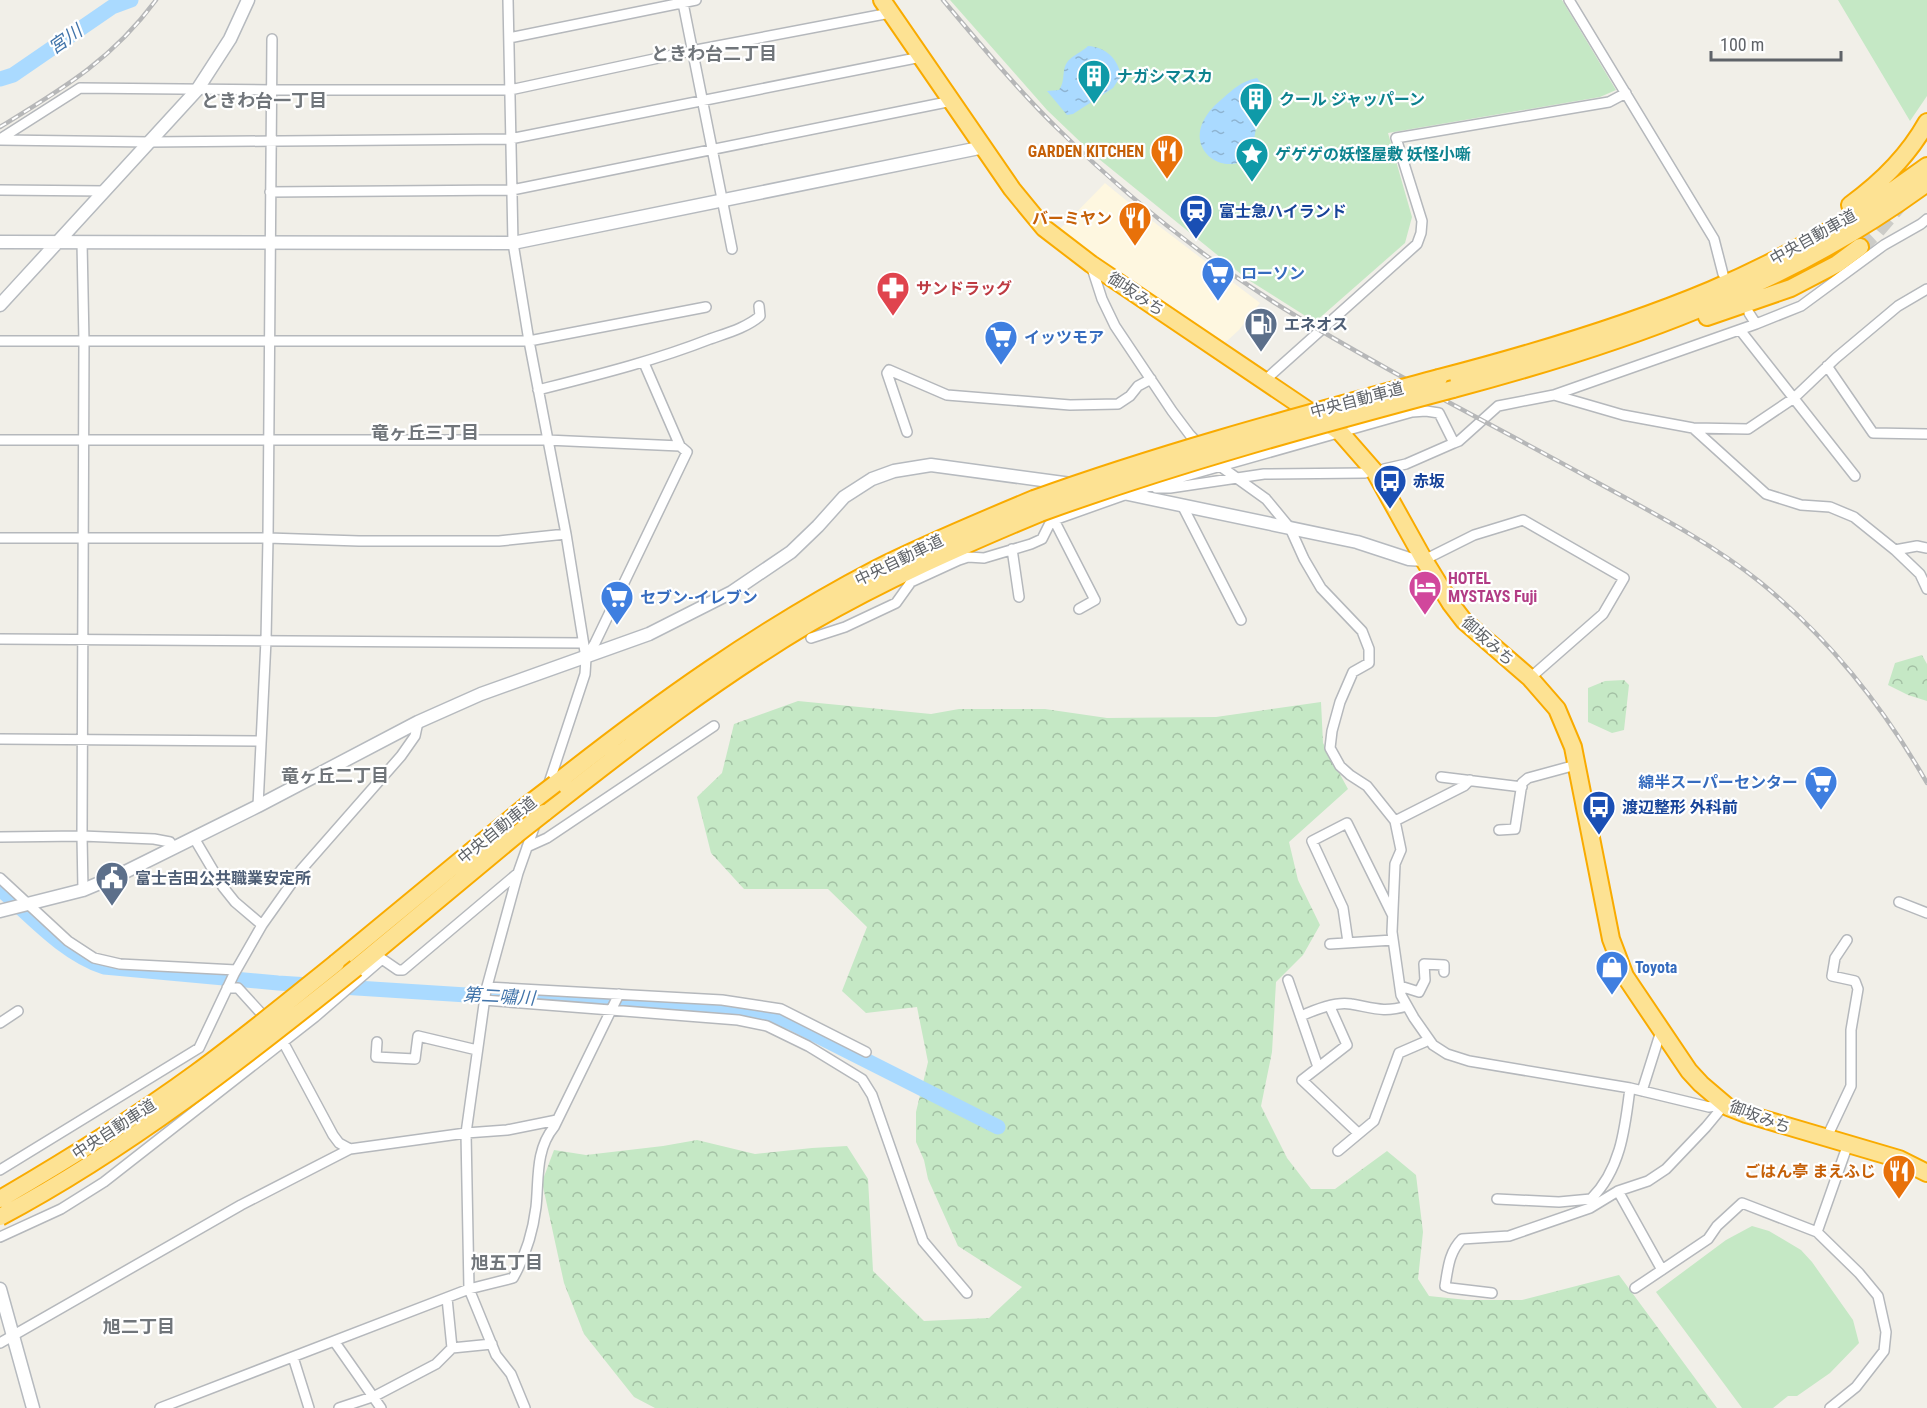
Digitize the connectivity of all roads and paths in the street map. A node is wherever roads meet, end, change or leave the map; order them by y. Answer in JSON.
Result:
{"nodes":[{"id":1,"x":248,"y":0,"type":"edge"},
{"id":2,"x":507,"y":0,"type":"edge"},
{"id":3,"x":696,"y":0,"type":"edge"},
{"id":4,"x":1569,"y":0,"type":"edge"},
{"id":5,"x":682,"y":3,"type":"junction"},
{"id":6,"x":886,"y":6,"type":"edge"},
{"id":7,"x":510,"y":38,"type":"junction"},
{"id":8,"x":272,"y":39,"type":"dead end"},
{"id":9,"x":691,"y":51,"type":"junction"},
{"id":10,"x":921,"y":57,"type":"junction"},
{"id":11,"x":197,"y":90,"type":"junction"},
{"id":12,"x":272,"y":90,"type":"junction"},
{"id":13,"x":510,"y":90,"type":"junction"},
{"id":14,"x":1626,"y":93,"type":"junction"},
{"id":15,"x":951,"y":101,"type":"junction"},
{"id":16,"x":701,"y":102,"type":"junction"},
{"id":17,"x":1927,"y":122,"type":"edge"},
{"id":18,"x":510,"y":139,"type":"junction"},
{"id":19,"x":0,"y":140,"type":"edge"},
{"id":20,"x":271,"y":141,"type":"junction"},
{"id":21,"x":150,"y":142,"type":"junction"},
{"id":22,"x":984,"y":147,"type":"junction"},
{"id":23,"x":711,"y":150,"type":"junction"},
{"id":24,"x":1927,"y":166,"type":"edge"},
{"id":25,"x":1927,"y":183,"type":"edge"},
{"id":26,"x":0,"y":190,"type":"edge"},
{"id":27,"x":512,"y":190,"type":"junction"},
{"id":28,"x":105,"y":191,"type":"junction"},
{"id":29,"x":270,"y":192,"type":"junction"},
{"id":30,"x":722,"y":200,"type":"junction"},
{"id":31,"x":1927,"y":219,"type":"edge"},
{"id":32,"x":0,"y":242,"type":"edge"},
{"id":33,"x":58,"y":242,"type":"junction"},
{"id":34,"x":82,"y":242,"type":"junction"},
{"id":35,"x":270,"y":243,"type":"junction"},
{"id":36,"x":513,"y":243,"type":"junction"},
{"id":37,"x":1860,"y":247,"type":"tunnel mouth"},
{"id":38,"x":732,"y":249,"type":"dead end"},
{"id":39,"x":1091,"y":264,"type":"junction"},
{"id":40,"x":1723,"y":274,"type":"dead end"},
{"id":41,"x":1927,"y":289,"type":"edge"},
{"id":42,"x":1711,"y":290,"type":"junction"},
{"id":43,"x":0,"y":305,"type":"edge"},
{"id":44,"x":759,"y":306,"type":"dead end"},
{"id":45,"x":706,"y":307,"type":"dead end"},
{"id":46,"x":1749,"y":313,"type":"dead end"},
{"id":47,"x":1756,"y":324,"type":"junction"},
{"id":48,"x":1740,"y":330,"type":"junction"},
{"id":49,"x":0,"y":341,"type":"edge"},
{"id":50,"x":529,"y":341,"type":"junction"},
{"id":51,"x":84,"y":342,"type":"junction"},
{"id":52,"x":269,"y":342,"type":"junction"},
{"id":53,"x":644,"y":363,"type":"junction"},
{"id":54,"x":1827,"y":366,"type":"junction"},
{"id":55,"x":1510,"y":374,"type":"junction"},
{"id":56,"x":1151,"y":379,"type":"junction"},
{"id":57,"x":1264,"y":381,"type":"junction"},
{"id":58,"x":538,"y":390,"type":"junction"},
{"id":59,"x":1554,"y":395,"type":"junction"},
{"id":60,"x":1794,"y":398,"type":"junction"},
{"id":61,"x":1693,"y":428,"type":"junction"},
{"id":62,"x":907,"y":432,"type":"dead end"},
{"id":63,"x":1340,"y":432,"type":"junction"},
{"id":64,"x":1927,"y":434,"type":"edge"},
{"id":65,"x":0,"y":440,"type":"edge"},
{"id":66,"x":82,"y":440,"type":"junction"},
{"id":67,"x":547,"y":440,"type":"junction"},
{"id":68,"x":268,"y":441,"type":"junction"},
{"id":69,"x":1454,"y":443,"type":"junction"},
{"id":70,"x":680,"y":446,"type":"junction"},
{"id":71,"x":1220,"y":466,"type":"junction"},
{"id":72,"x":1384,"y":469,"type":"dead end"},
{"id":73,"x":1365,"y":473,"type":"dead end"},
{"id":74,"x":1855,"y":476,"type":"dead end"},
{"id":75,"x":1236,"y":479,"type":"junction"},
{"id":76,"x":1147,"y":487,"type":"junction"},
{"id":77,"x":1128,"y":493,"type":"junction"},
{"id":78,"x":1182,"y":505,"type":"junction"},
{"id":79,"x":1043,"y":510,"type":"junction"},
{"id":80,"x":1290,"y":528,"type":"junction"},
{"id":81,"x":566,"y":534,"type":"junction"},
{"id":82,"x":0,"y":538,"type":"edge"},
{"id":83,"x":268,"y":538,"type":"junction"},
{"id":84,"x":84,"y":539,"type":"junction"},
{"id":85,"x":1927,"y":548,"type":"edge"},
{"id":86,"x":1012,"y":549,"type":"junction"},
{"id":87,"x":1895,"y":550,"type":"junction"},
{"id":88,"x":1424,"y":560,"type":"junction"},
{"id":89,"x":1927,"y":590,"type":"edge"},
{"id":90,"x":1018,"y":597,"type":"dead end"},
{"id":91,"x":1079,"y":609,"type":"dead end"},
{"id":92,"x":1240,"y":620,"type":"dead end"},
{"id":93,"x":811,"y":638,"type":"dead end"},
{"id":94,"x":0,"y":639,"type":"edge"},
{"id":95,"x":82,"y":639,"type":"junction"},
{"id":96,"x":266,"y":640,"type":"junction"},
{"id":97,"x":583,"y":644,"type":"junction"},
{"id":98,"x":586,"y":658,"type":"junction"},
{"id":99,"x":1530,"y":678,"type":"junction"},
{"id":100,"x":418,"y":722,"type":"junction"},
{"id":101,"x":714,"y":726,"type":"dead end"},
{"id":102,"x":0,"y":739,"type":"edge"},
{"id":103,"x":82,"y":739,"type":"junction"},
{"id":104,"x":261,"y":741,"type":"junction"},
{"id":105,"x":1575,"y":765,"type":"junction"},
{"id":106,"x":1441,"y":777,"type":"dead end"},
{"id":107,"x":1470,"y":780,"type":"junction"},
{"id":108,"x":1522,"y":787,"type":"junction"},
{"id":109,"x":258,"y":806,"type":"junction"},
{"id":110,"x":1395,"y":821,"type":"junction"},
{"id":111,"x":1499,"y":830,"type":"dead end"},
{"id":112,"x":82,"y":836,"type":"junction"},
{"id":113,"x":0,"y":837,"type":"edge"},
{"id":114,"x":194,"y":838,"type":"junction"},
{"id":115,"x":521,"y":841,"type":"junction"},
{"id":116,"x":174,"y":848,"type":"junction"},
{"id":117,"x":518,"y":873,"type":"junction"},
{"id":118,"x":0,"y":878,"type":"edge"},
{"id":119,"x":83,"y":890,"type":"junction"},
{"id":120,"x":1899,"y":902,"type":"dead end"},
{"id":121,"x":25,"y":905,"type":"junction"},
{"id":122,"x":4,"y":910,"type":"edge"},
{"id":123,"x":1927,"y":913,"type":"edge"},
{"id":124,"x":1393,"y":916,"type":"junction"},
{"id":125,"x":262,"y":925,"type":"junction"},
{"id":126,"x":1393,"y":940,"type":"junction"},
{"id":127,"x":1847,"y":940,"type":"dead end"},
{"id":128,"x":1348,"y":942,"type":"junction"},
{"id":129,"x":1330,"y":944,"type":"dead end"},
{"id":130,"x":235,"y":972,"type":"junction"},
{"id":131,"x":1444,"y":972,"type":"dead end"},
{"id":132,"x":1288,"y":980,"type":"dead end"},
{"id":133,"x":229,"y":985,"type":"junction"},
{"id":134,"x":1400,"y":986,"type":"junction"},
{"id":135,"x":485,"y":992,"type":"junction"},
{"id":136,"x":618,"y":996,"type":"junction"},
{"id":137,"x":1407,"y":1005,"type":"junction"},
{"id":138,"x":1330,"y":1006,"type":"junction"},
{"id":139,"x":612,"y":1009,"type":"junction"},
{"id":140,"x":18,"y":1011,"type":"dead end"},
{"id":141,"x":1301,"y":1016,"type":"junction"},
{"id":142,"x":0,"y":1023,"type":"edge"},
{"id":143,"x":1661,"y":1031,"type":"junction"},
{"id":144,"x":1429,"y":1040,"type":"junction"},
{"id":145,"x":283,"y":1042,"type":"junction"},
{"id":146,"x":378,"y":1042,"type":"dead end"},
{"id":147,"x":477,"y":1050,"type":"junction"},
{"id":148,"x":866,"y":1052,"type":"dead end"},
{"id":149,"x":1318,"y":1067,"type":"junction"},
{"id":150,"x":1630,"y":1088,"type":"junction"},
{"id":151,"x":1642,"y":1091,"type":"junction"},
{"id":152,"x":1725,"y":1104,"type":"junction"},
{"id":153,"x":557,"y":1120,"type":"junction"},
{"id":154,"x":466,"y":1133,"type":"junction"},
{"id":155,"x":1358,"y":1134,"type":"junction"},
{"id":156,"x":1826,"y":1139,"type":"junction"},
{"id":157,"x":1848,"y":1144,"type":"junction"},
{"id":158,"x":350,"y":1149,"type":"junction"},
{"id":159,"x":1338,"y":1151,"type":"dead end"},
{"id":160,"x":0,"y":1170,"type":"edge"},
{"id":161,"x":1927,"y":1173,"type":"edge"},
{"id":162,"x":1618,"y":1191,"type":"junction"},
{"id":163,"x":0,"y":1199,"type":"edge"},
{"id":164,"x":1497,"y":1199,"type":"dead end"},
{"id":165,"x":0,"y":1217,"type":"edge"},
{"id":166,"x":1817,"y":1232,"type":"junction"},
{"id":167,"x":0,"y":1237,"type":"edge"},
{"id":168,"x":1662,"y":1270,"type":"junction"},
{"id":169,"x":1635,"y":1288,"type":"dead end"},
{"id":170,"x":0,"y":1289,"type":"edge"},
{"id":171,"x":469,"y":1289,"type":"junction"},
{"id":172,"x":967,"y":1293,"type":"dead end"},
{"id":173,"x":1492,"y":1293,"type":"dead end"},
{"id":174,"x":447,"y":1298,"type":"junction"},
{"id":175,"x":14,"y":1336,"type":"junction"},
{"id":176,"x":334,"y":1341,"type":"junction"},
{"id":177,"x":0,"y":1343,"type":"edge"},
{"id":178,"x":492,"y":1344,"type":"junction"},
{"id":179,"x":452,"y":1348,"type":"junction"},
{"id":180,"x":293,"y":1357,"type":"junction"},
{"id":181,"x":372,"y":1397,"type":"junction"},
{"id":182,"x":33,"y":1408,"type":"edge"},
{"id":183,"x":160,"y":1408,"type":"edge"},
{"id":184,"x":309,"y":1408,"type":"edge"},
{"id":185,"x":339,"y":1408,"type":"edge"},
{"id":186,"x":381,"y":1408,"type":"edge"},
{"id":187,"x":525,"y":1408,"type":"edge"},
{"id":188,"x":1830,"y":1408,"type":"edge"}],
"edges":[{"from":1,"to":11,"type":"street"},
{"from":2,"to":7,"type":"street"},
{"from":3,"to":5,"type":"street"},
{"from":4,"to":14,"type":"street"},
{"from":5,"to":7,"type":"street"},
{"from":5,"to":9,"type":"street"},
{"from":6,"to":9,"type":"street"},
{"from":6,"to":10,"type":"highway","name":"御坂みち"},
{"from":7,"to":13,"type":"street"},
{"from":8,"to":12,"type":"street"},
{"from":9,"to":13,"type":"street"},
{"from":9,"to":16,"type":"street"},
{"from":10,"to":15,"type":"highway","name":"御坂みち"},
{"from":10,"to":16,"type":"street"},
{"from":11,"to":12,"type":"street"},
{"from":11,"to":19,"type":"street"},
{"from":11,"to":21,"type":"street"},
{"from":12,"to":13,"type":"street"},
{"from":12,"to":20,"type":"street"},
{"from":13,"to":18,"type":"street"},
{"from":14,"to":40,"type":"street"},
{"from":14,"to":57,"type":"street"},
{"from":15,"to":22,"type":"highway","name":"御坂みち"},
{"from":15,"to":23,"type":"street"},
{"from":16,"to":18,"type":"street"},
{"from":16,"to":23,"type":"street"},
{"from":17,"to":42,"type":"highway"},
{"from":18,"to":20,"type":"street"},
{"from":18,"to":27,"type":"street"},
{"from":19,"to":21,"type":"street"},
{"from":20,"to":21,"type":"street"},
{"from":20,"to":29,"type":"street"},
{"from":21,"to":28,"type":"street"},
{"from":22,"to":30,"type":"street"},
{"from":22,"to":39,"type":"highway","name":"御坂みち"},
{"from":23,"to":27,"type":"street"},
{"from":23,"to":30,"type":"street"},
{"from":24,"to":42,"type":"highway","name":"中央自動車道"},
{"from":25,"to":55,"type":"highway","name":"中央自動車道"},
{"from":26,"to":28,"type":"street"},
{"from":27,"to":29,"type":"street"},
{"from":27,"to":36,"type":"street"},
{"from":28,"to":33,"type":"street"},
{"from":29,"to":35,"type":"street"},
{"from":30,"to":36,"type":"street"},
{"from":30,"to":38,"type":"street"},
{"from":31,"to":47,"type":"street"},
{"from":32,"to":33,"type":"street"},
{"from":33,"to":34,"type":"street"},
{"from":33,"to":43,"type":"street"},
{"from":34,"to":35,"type":"street"},
{"from":34,"to":51,"type":"street"},
{"from":35,"to":36,"type":"street"},
{"from":35,"to":52,"type":"street"},
{"from":36,"to":50,"type":"street"},
{"from":37,"to":55,"type":"highway"},
{"from":39,"to":56,"type":"street"},
{"from":39,"to":57,"type":"highway","name":"御坂みち"},
{"from":41,"to":54,"type":"street"},
{"from":42,"to":79,"type":"highway","name":"中央自動車道","bridge":true},
{"from":44,"to":53,"type":"street"},
{"from":45,"to":50,"type":"street"},
{"from":46,"to":47,"type":"street"},
{"from":47,"to":48,"type":"street"},
{"from":48,"to":59,"type":"street"},
{"from":48,"to":60,"type":"street"},
{"from":49,"to":51,"type":"street"},
{"from":50,"to":52,"type":"street"},
{"from":50,"to":58,"type":"street"},
{"from":51,"to":52,"type":"street"},
{"from":51,"to":66,"type":"street"},
{"from":52,"to":68,"type":"street"},
{"from":53,"to":58,"type":"street"},
{"from":53,"to":70,"type":"street"},
{"from":54,"to":60,"type":"street"},
{"from":54,"to":64,"type":"street"},
{"from":55,"to":79,"type":"highway","name":"中央自動車道","bridge":true},
{"from":56,"to":62,"type":"street"},
{"from":56,"to":71,"type":"street"},
{"from":57,"to":63,"type":"highway","name":"御坂みち"},
{"from":58,"to":67,"type":"street"},
{"from":59,"to":61,"type":"street"},
{"from":59,"to":69,"type":"street"},
{"from":60,"to":61,"type":"street"},
{"from":60,"to":74,"type":"street"},
{"from":61,"to":87,"type":"street"},
{"from":63,"to":69,"type":"street"},
{"from":63,"to":71,"type":"street"},
{"from":63,"to":88,"type":"highway","name":"御坂みち"},
{"from":65,"to":66,"type":"street"},
{"from":66,"to":68,"type":"street"},
{"from":66,"to":84,"type":"street"},
{"from":67,"to":68,"type":"street"},
{"from":67,"to":70,"type":"street"},
{"from":67,"to":81,"type":"street"},
{"from":68,"to":83,"type":"street"},
{"from":69,"to":72,"type":"street"},
{"from":70,"to":98,"type":"street"},
{"from":71,"to":75,"type":"street"},
{"from":71,"to":76,"type":"street"},
{"from":73,"to":75,"type":"street"},
{"from":75,"to":76,"type":"street"},
{"from":75,"to":80,"type":"street"},
{"from":76,"to":77,"type":"street"},
{"from":77,"to":78,"type":"street"},
{"from":77,"to":79,"type":"street"},
{"from":77,"to":98,"type":"street"},
{"from":78,"to":80,"type":"street"},
{"from":78,"to":92,"type":"street"},
{"from":79,"to":86,"type":"street"},
{"from":79,"to":91,"type":"street"},
{"from":79,"to":115,"type":"highway","name":"中央自動車道","bridge":true},
{"from":79,"to":163,"type":"highway","name":"中央自動車道","bridge":true},
{"from":80,"to":88,"type":"street"},
{"from":80,"to":110,"type":"street"},
{"from":81,"to":83,"type":"street"},
{"from":81,"to":97,"type":"street"},
{"from":82,"to":84,"type":"street"},
{"from":83,"to":84,"type":"street"},
{"from":83,"to":96,"type":"street"},
{"from":84,"to":95,"type":"street"},
{"from":85,"to":87,"type":"street"},
{"from":86,"to":90,"type":"street"},
{"from":86,"to":93,"type":"street"},
{"from":87,"to":89,"type":"street"},
{"from":88,"to":99,"type":"highway","name":"御坂みち"},
{"from":88,"to":99,"type":"street"},
{"from":94,"to":95,"type":"street"},
{"from":95,"to":96,"type":"street"},
{"from":95,"to":103,"type":"street"},
{"from":96,"to":97,"type":"street"},
{"from":96,"to":104,"type":"street"},
{"from":97,"to":98,"type":"street"},
{"from":98,"to":100,"type":"street"},
{"from":98,"to":115,"type":"street"},
{"from":99,"to":105,"type":"highway","name":"御坂みち"},
{"from":100,"to":109,"type":"street"},
{"from":100,"to":125,"type":"street"},
{"from":101,"to":115,"type":"street"},
{"from":102,"to":103,"type":"street"},
{"from":103,"to":104,"type":"street"},
{"from":103,"to":112,"type":"street"},
{"from":104,"to":109,"type":"street"},
{"from":105,"to":108,"type":"street"},
{"from":105,"to":143,"type":"highway","name":"御坂みち"},
{"from":106,"to":107,"type":"street"},
{"from":107,"to":108,"type":"street"},
{"from":107,"to":110,"type":"street"},
{"from":108,"to":111,"type":"street"},
{"from":109,"to":114,"type":"street"},
{"from":110,"to":124,"type":"street"},
{"from":112,"to":113,"type":"street"},
{"from":112,"to":116,"type":"street"},
{"from":112,"to":119,"type":"street"},
{"from":114,"to":116,"type":"street"},
{"from":114,"to":125,"type":"street"},
{"from":115,"to":117,"type":"street"},
{"from":115,"to":165,"type":"highway","name":"中央自動車道","bridge":true},
{"from":116,"to":119,"type":"street"},
{"from":117,"to":135,"type":"street"},
{"from":117,"to":145,"type":"street"},
{"from":118,"to":121,"type":"street"},
{"from":119,"to":121,"type":"street"},
{"from":120,"to":123,"type":"street"},
{"from":121,"to":122,"type":"street"},
{"from":121,"to":130,"type":"street"},
{"from":124,"to":126,"type":"street"},
{"from":124,"to":128,"type":"street"},
{"from":125,"to":130,"type":"street"},
{"from":126,"to":128,"type":"street"},
{"from":126,"to":134,"type":"street"},
{"from":127,"to":156,"type":"street"},
{"from":128,"to":129,"type":"street"},
{"from":130,"to":133,"type":"street"},
{"from":131,"to":134,"type":"street"},
{"from":132,"to":141,"type":"street"},
{"from":133,"to":145,"type":"street"},
{"from":133,"to":160,"type":"street"},
{"from":134,"to":137,"type":"street"},
{"from":135,"to":136,"type":"street"},
{"from":135,"to":139,"type":"street"},
{"from":135,"to":147,"type":"street"},
{"from":136,"to":139,"type":"street"},
{"from":136,"to":148,"type":"street"},
{"from":137,"to":138,"type":"street"},
{"from":137,"to":144,"type":"street"},
{"from":138,"to":141,"type":"street"},
{"from":138,"to":149,"type":"street"},
{"from":139,"to":153,"type":"street"},
{"from":139,"to":172,"type":"street"},
{"from":140,"to":142,"type":"street"},
{"from":141,"to":149,"type":"street"},
{"from":143,"to":151,"type":"street"},
{"from":143,"to":152,"type":"highway","name":"御坂みち"},
{"from":144,"to":150,"type":"street"},
{"from":144,"to":155,"type":"street"},
{"from":145,"to":158,"type":"street"},
{"from":145,"to":167,"type":"street"},
{"from":146,"to":147,"type":"street"},
{"from":147,"to":154,"type":"street"},
{"from":149,"to":155,"type":"street"},
{"from":150,"to":151,"type":"street"},
{"from":150,"to":164,"type":"street"},
{"from":151,"to":152,"type":"street"},
{"from":152,"to":156,"type":"highway","name":"御坂みち"},
{"from":152,"to":162,"type":"street"},
{"from":153,"to":154,"type":"street"},
{"from":153,"to":171,"type":"street"},
{"from":154,"to":158,"type":"street"},
{"from":154,"to":171,"type":"street"},
{"from":155,"to":159,"type":"street"},
{"from":156,"to":157,"type":"highway","name":"御坂みち"},
{"from":157,"to":161,"type":"highway","name":"御坂みち"},
{"from":157,"to":166,"type":"street"},
{"from":158,"to":175,"type":"street"},
{"from":162,"to":168,"type":"street"},
{"from":162,"to":173,"type":"street"},
{"from":166,"to":168,"type":"street"},
{"from":166,"to":188,"type":"street"},
{"from":168,"to":169,"type":"street"},
{"from":170,"to":175,"type":"street"},
{"from":171,"to":174,"type":"street"},
{"from":171,"to":178,"type":"street"},
{"from":174,"to":176,"type":"street"},
{"from":174,"to":179,"type":"street"},
{"from":175,"to":177,"type":"street"},
{"from":175,"to":182,"type":"street"},
{"from":176,"to":180,"type":"street"},
{"from":176,"to":181,"type":"street"},
{"from":178,"to":179,"type":"street"},
{"from":178,"to":187,"type":"street"},
{"from":179,"to":181,"type":"street"},
{"from":180,"to":183,"type":"street"},
{"from":180,"to":184,"type":"street"},
{"from":181,"to":185,"type":"street"},
{"from":181,"to":186,"type":"street"}]}
